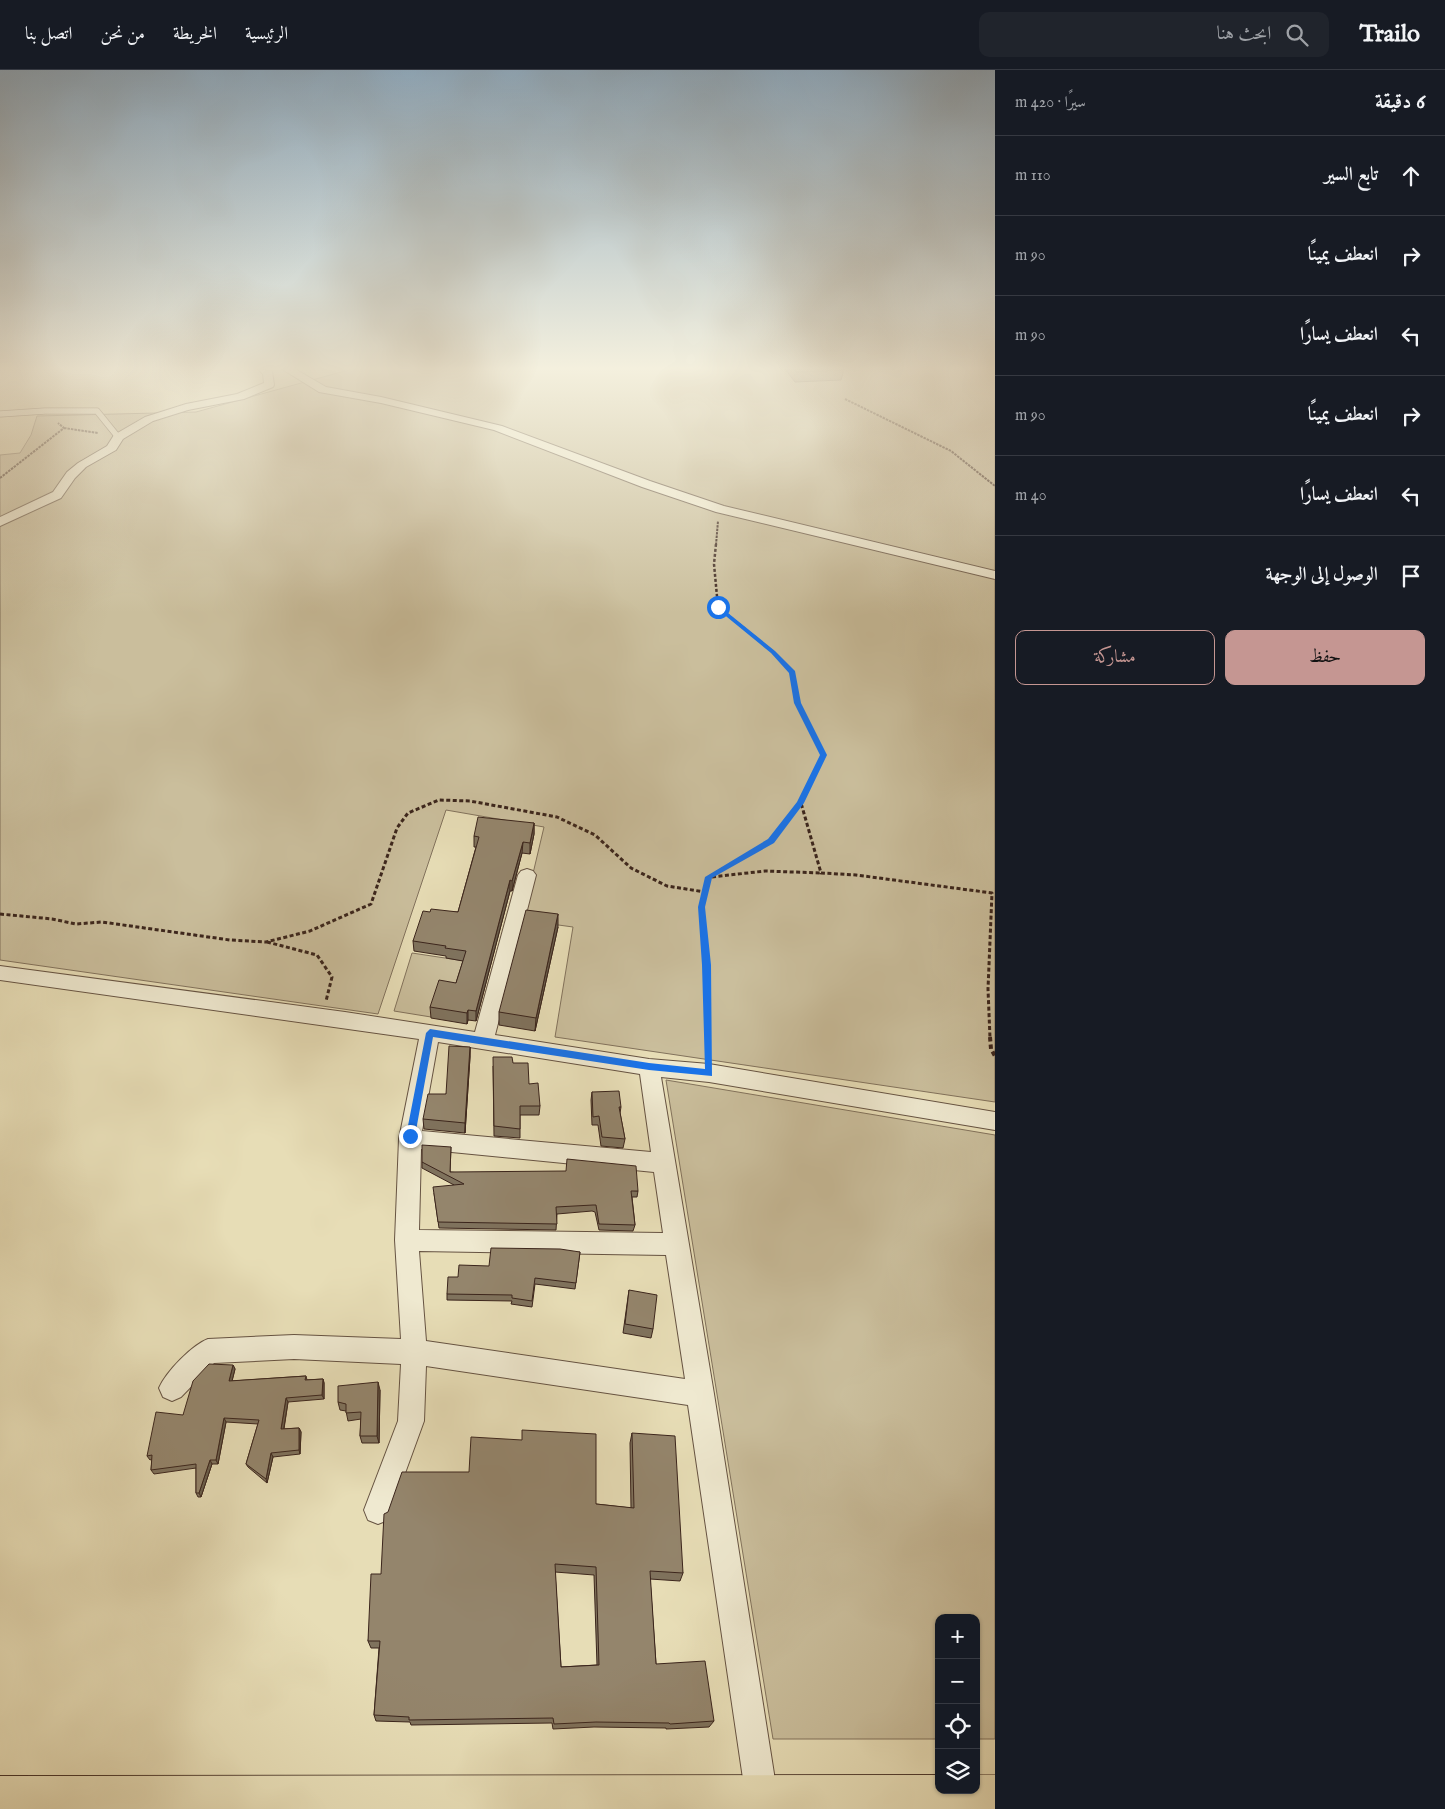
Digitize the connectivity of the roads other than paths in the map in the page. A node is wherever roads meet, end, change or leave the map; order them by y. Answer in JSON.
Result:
{"nodes":[{"id":1,"x":108,"y":450,"type":"edge"},
{"id":2,"x":557,"y":450,"type":"edge"},
{"id":3,"x":0,"y":522,"type":"edge"},
{"id":4,"x":995,"y":575,"type":"edge"},
{"id":5,"x":527,"y":875,"type":"dead end"},
{"id":6,"x":0,"y":973,"type":"edge"},
{"id":7,"x":430,"y":1033,"type":"junction"},
{"id":8,"x":483,"y":1041,"type":"junction"},
{"id":9,"x":649,"y":1066,"type":"junction"},
{"id":10,"x":995,"y":1121,"type":"edge"},
{"id":11,"x":410,"y":1139,"type":"junction"},
{"id":12,"x":664,"y":1163,"type":"junction"},
{"id":13,"x":407,"y":1240,"type":"junction"},
{"id":14,"x":677,"y":1244,"type":"junction"},
{"id":15,"x":414,"y":1352,"type":"junction"},
{"id":16,"x":172,"y":1388,"type":"dead end"},
{"id":17,"x":701,"y":1394,"type":"junction"},
{"id":18,"x":378,"y":1510,"type":"dead end"},
{"id":19,"x":995,"y":1798,"type":"edge"},
{"id":20,"x":0,"y":1799,"type":"edge"},
{"id":21,"x":763,"y":1800,"type":"junction"}],
"edges":[{"from":1,"to":3,"type":"street"},
{"from":2,"to":4,"type":"street"},
{"from":5,"to":8,"type":"street"},
{"from":6,"to":7,"type":"street"},
{"from":7,"to":8,"type":"street"},
{"from":7,"to":11,"type":"street"},
{"from":8,"to":9,"type":"street"},
{"from":9,"to":10,"type":"street"},
{"from":9,"to":12,"type":"street"},
{"from":11,"to":12,"type":"street"},
{"from":11,"to":13,"type":"street"},
{"from":12,"to":14,"type":"street"},
{"from":13,"to":14,"type":"street"},
{"from":13,"to":15,"type":"street"},
{"from":14,"to":17,"type":"street"},
{"from":15,"to":16,"type":"street"},
{"from":15,"to":17,"type":"street"},
{"from":15,"to":18,"type":"street"},
{"from":17,"to":21,"type":"street"},
{"from":19,"to":21,"type":"main road"},
{"from":20,"to":21,"type":"main road"}]}
